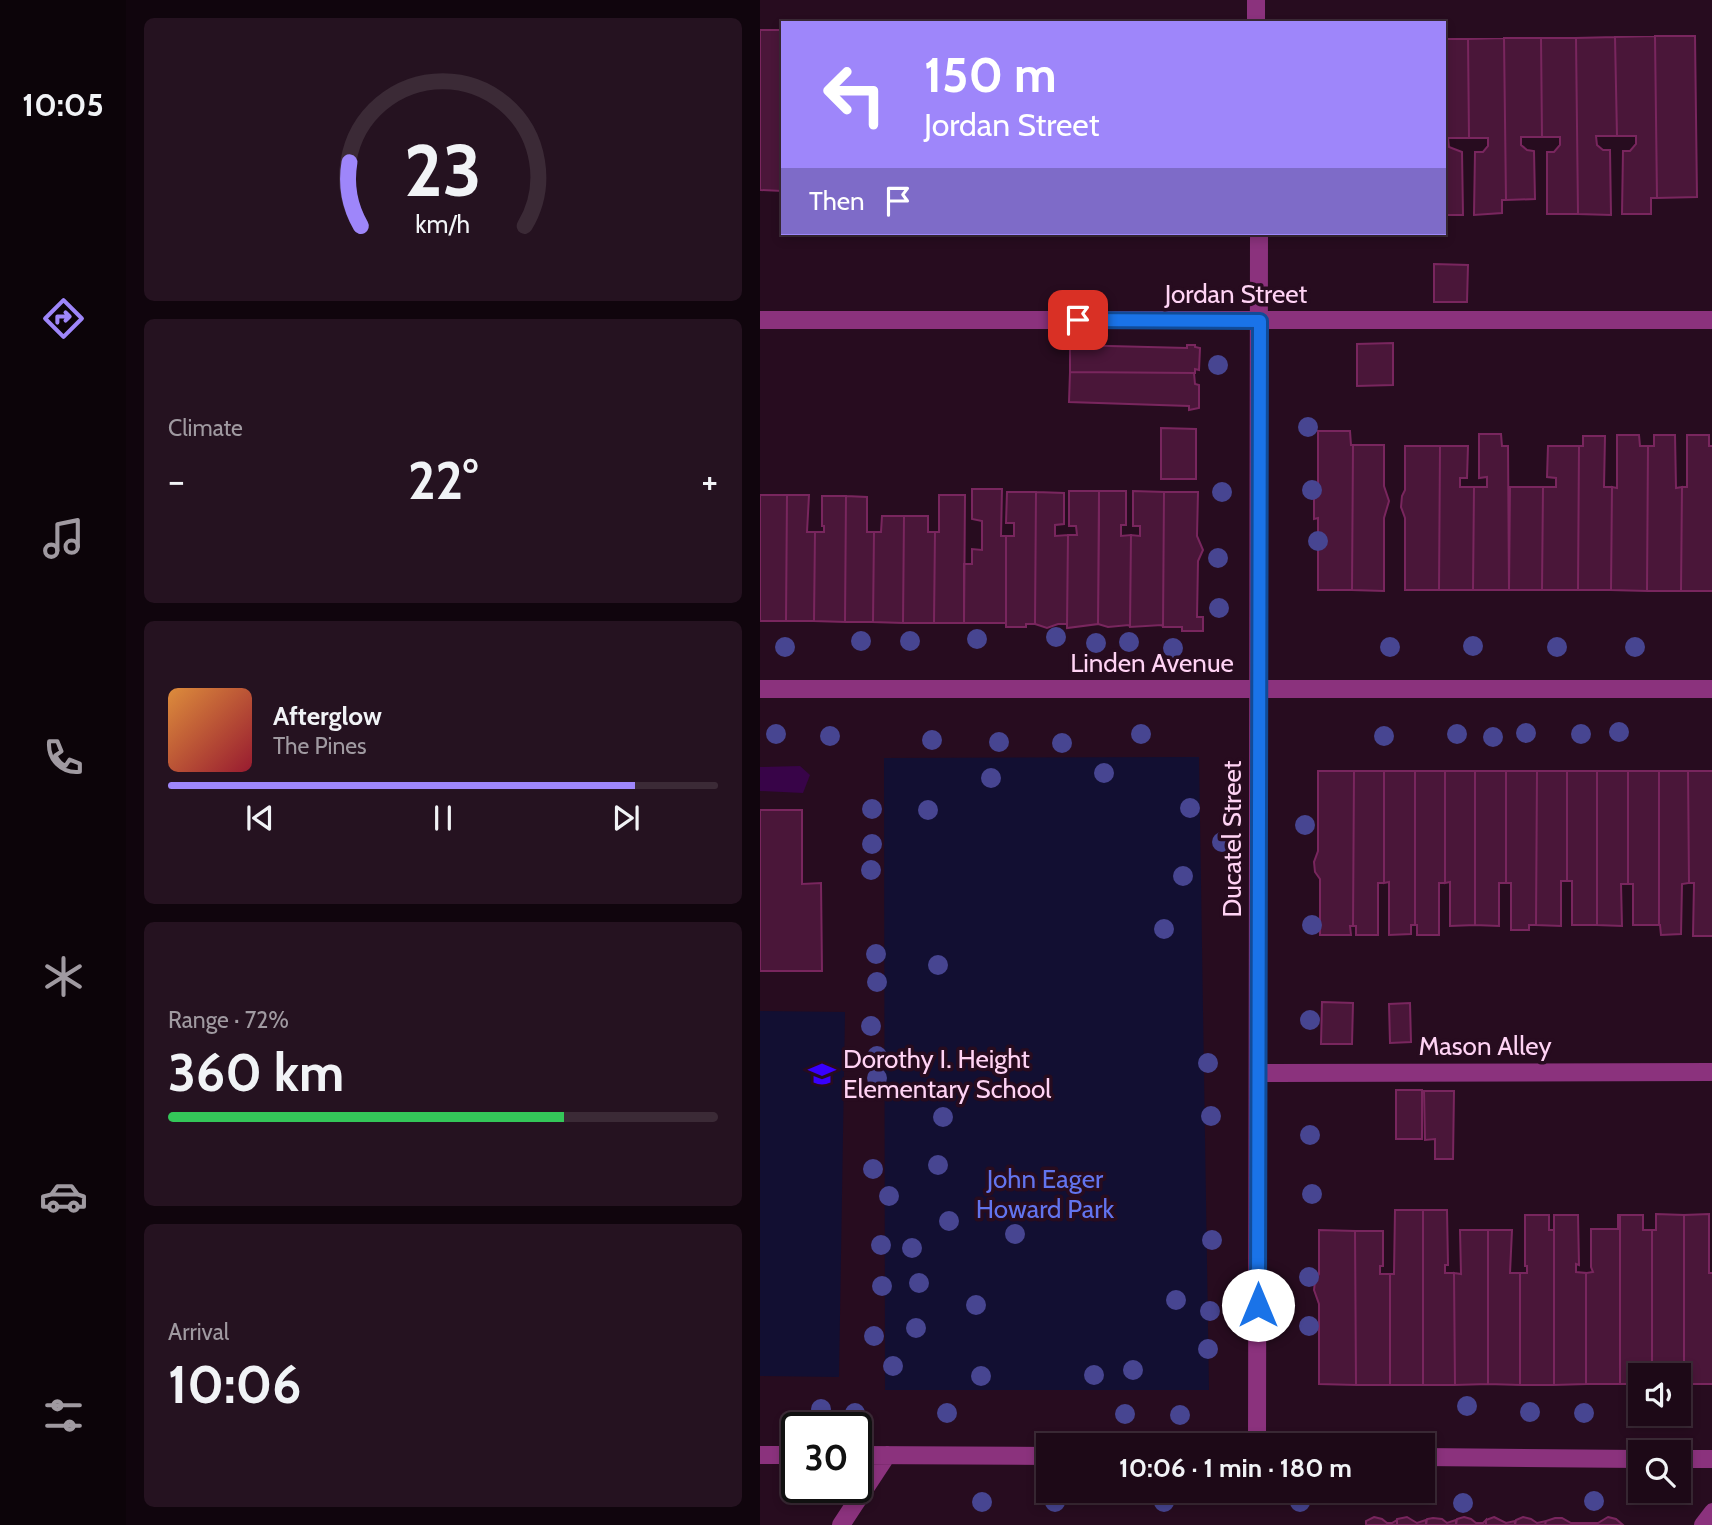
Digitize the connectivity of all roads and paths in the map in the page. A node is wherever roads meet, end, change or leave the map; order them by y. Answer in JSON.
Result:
{"nodes":[{"id":1,"x":1256,"y":0,"type":"edge"},
{"id":2,"x":1256,"y":21,"type":"edge"},
{"id":3,"x":1259,"y":235,"type":"edge"},
{"id":4,"x":760,"y":320,"type":"edge"},
{"id":5,"x":1713,"y":320,"type":"edge"},
{"id":6,"x":1260,"y":321,"type":"junction"},
{"id":7,"x":760,"y":689,"type":"edge"},
{"id":8,"x":1259,"y":690,"type":"junction"},
{"id":9,"x":1713,"y":690,"type":"edge"},
{"id":10,"x":1713,"y":1072,"type":"edge"},
{"id":11,"x":1259,"y":1073,"type":"junction"},
{"id":12,"x":1257,"y":1433,"type":"edge"},
{"id":13,"x":760,"y":1455,"type":"edge"},
{"id":14,"x":781,"y":1455,"type":"edge"},
{"id":15,"x":872,"y":1455,"type":"edge"},
{"id":16,"x":887,"y":1455,"type":"junction"},
{"id":17,"x":1036,"y":1456,"type":"edge"},
{"id":18,"x":1435,"y":1457,"type":"edge"},
{"id":19,"x":1628,"y":1459,"type":"edge"},
{"id":20,"x":1691,"y":1459,"type":"edge"},
{"id":21,"x":1713,"y":1459,"type":"edge"},
{"id":22,"x":1713,"y":1512,"type":"edge"},
{"id":23,"x":841,"y":1525,"type":"edge"},
{"id":24,"x":1703,"y":1525,"type":"edge"}],
"edges":[{"from":1,"to":2,"type":"street"},
{"from":3,"to":6,"type":"street","name":"Ducatel Street"},
{"from":4,"to":6,"type":"street","name":"Jordan Street"},
{"from":5,"to":6,"type":"street","name":"Jordan Street"},
{"from":6,"to":8,"type":"street","name":"Ducatel Street"},
{"from":7,"to":8,"type":"street","name":"Linden Avenue"},
{"from":8,"to":9,"type":"street","name":"Linden Avenue"},
{"from":8,"to":11,"type":"street","name":"Ducatel Street"},
{"from":10,"to":11,"type":"street","name":"Mason Alley"},
{"from":11,"to":12,"type":"street","name":"Ducatel Street"},
{"from":13,"to":14,"type":"street"},
{"from":15,"to":16,"type":"street"},
{"from":16,"to":17,"type":"street"},
{"from":16,"to":23,"type":"street"},
{"from":18,"to":19,"type":"street"},
{"from":20,"to":21,"type":"street"},
{"from":22,"to":24,"type":"street"}]}
